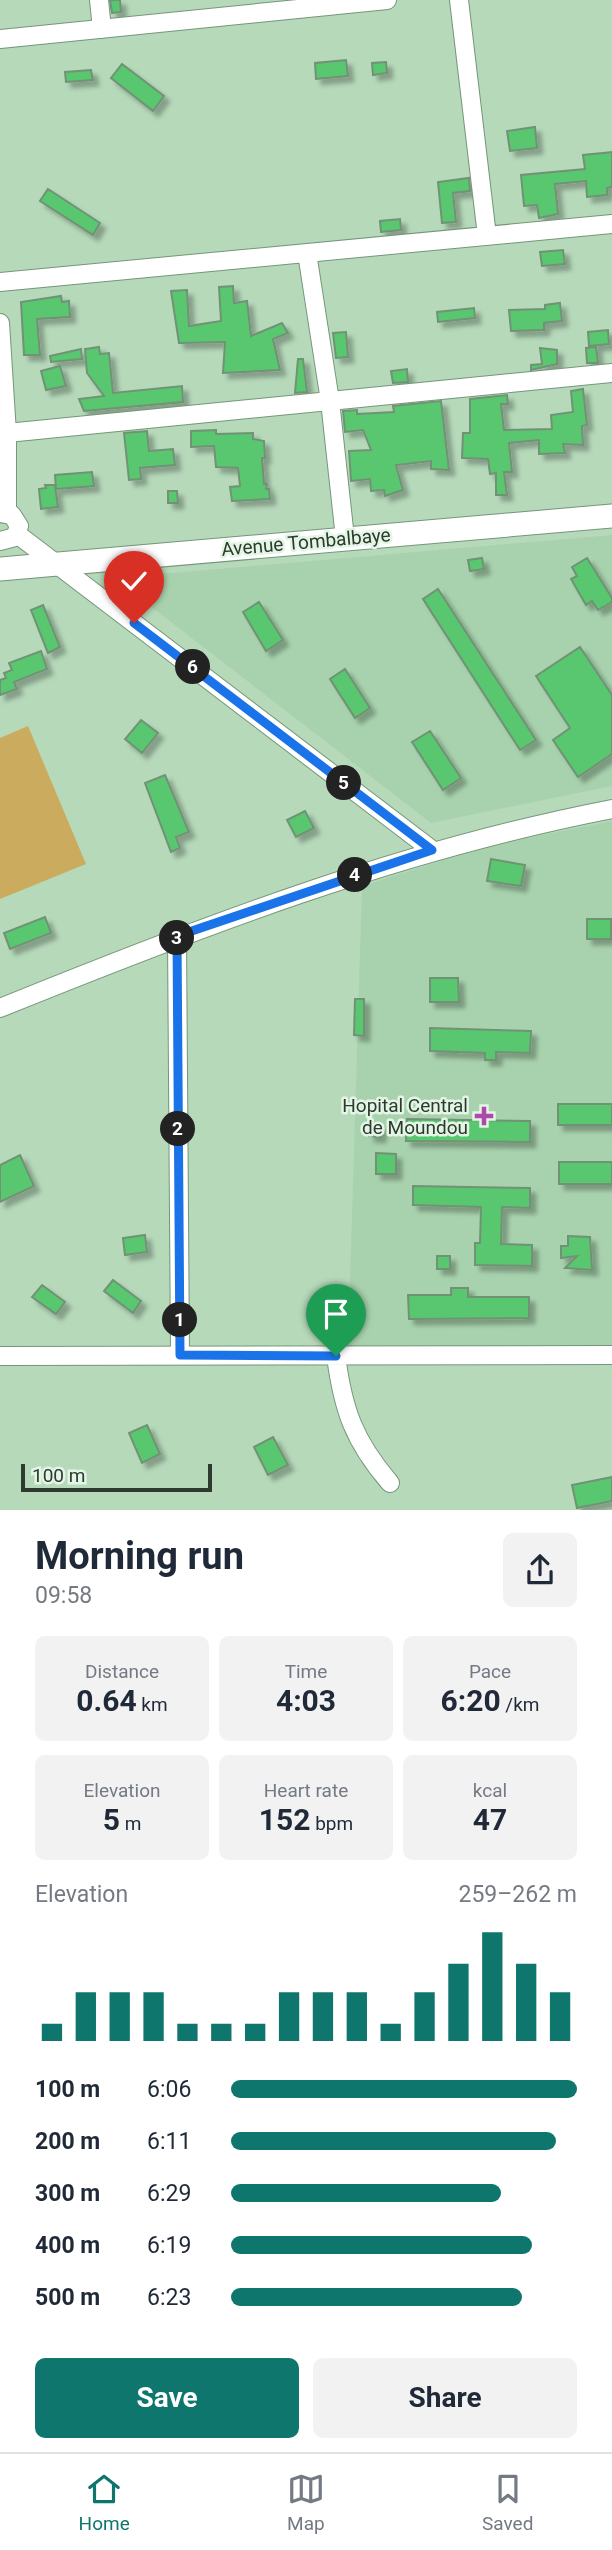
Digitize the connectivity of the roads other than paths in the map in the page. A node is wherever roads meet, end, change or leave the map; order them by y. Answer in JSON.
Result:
{"nodes":[{"id":1,"x":99,"y":0,"type":"edge"},
{"id":2,"x":387,"y":0,"type":"edge"},
{"id":3,"x":458,"y":0,"type":"edge"},
{"id":4,"x":215,"y":8,"type":"edge"},
{"id":5,"x":102,"y":29,"type":"junction"},
{"id":6,"x":0,"y":39,"type":"edge"},
{"id":7,"x":612,"y":224,"type":"edge"},
{"id":8,"x":487,"y":236,"type":"junction"},
{"id":9,"x":307,"y":253,"type":"junction"},
{"id":10,"x":0,"y":282,"type":"edge"},
{"id":11,"x":0,"y":323,"type":"edge"},
{"id":12,"x":612,"y":373,"type":"edge"},
{"id":13,"x":330,"y":401,"type":"junction"},
{"id":14,"x":7,"y":433,"type":"junction"},
{"id":15,"x":3,"y":513,"type":"edge"},
{"id":16,"x":612,"y":516,"type":"edge"},
{"id":17,"x":17,"y":534,"type":"junction"},
{"id":18,"x":345,"y":538,"type":"junction"},
{"id":19,"x":0,"y":542,"type":"edge"},
{"id":20,"x":60,"y":566,"type":"junction"},
{"id":21,"x":0,"y":569,"type":"edge"},
{"id":22,"x":612,"y":809,"type":"edge"},
{"id":23,"x":432,"y":850,"type":"junction"},
{"id":24,"x":177,"y":936,"type":"junction"},
{"id":25,"x":0,"y":1007,"type":"edge"},
{"id":26,"x":180,"y":1355,"type":"junction"},
{"id":27,"x":612,"y":1355,"type":"edge"},
{"id":28,"x":0,"y":1356,"type":"edge"},
{"id":29,"x":336,"y":1356,"type":"junction"},
{"id":30,"x":390,"y":1483,"type":"dead end"}],
"edges":[{"from":1,"to":5,"type":"street"},
{"from":2,"to":4,"type":"street"},
{"from":3,"to":8,"type":"street"},
{"from":4,"to":5,"type":"street"},
{"from":5,"to":6,"type":"street"},
{"from":7,"to":8,"type":"street"},
{"from":8,"to":9,"type":"street"},
{"from":9,"to":10,"type":"street"},
{"from":9,"to":13,"type":"street"},
{"from":11,"to":14,"type":"street"},
{"from":12,"to":13,"type":"street"},
{"from":13,"to":14,"type":"street"},
{"from":13,"to":18,"type":"street"},
{"from":14,"to":15,"type":"street"},
{"from":15,"to":17,"type":"street"},
{"from":16,"to":18,"type":"main road","name":"Avenue Tombalbaye"},
{"from":17,"to":19,"type":"street"},
{"from":17,"to":20,"type":"street"},
{"from":18,"to":20,"type":"main road","name":"Avenue Tombalbaye"},
{"from":20,"to":21,"type":"main road","name":"Avenue Tombalbaye"},
{"from":20,"to":23,"type":"street"},
{"from":22,"to":23,"type":"street"},
{"from":23,"to":24,"type":"street"},
{"from":24,"to":25,"type":"street"},
{"from":24,"to":26,"type":"street"},
{"from":26,"to":28,"type":"street"},
{"from":26,"to":29,"type":"street"},
{"from":27,"to":29,"type":"street"},
{"from":29,"to":30,"type":"street"}]}
